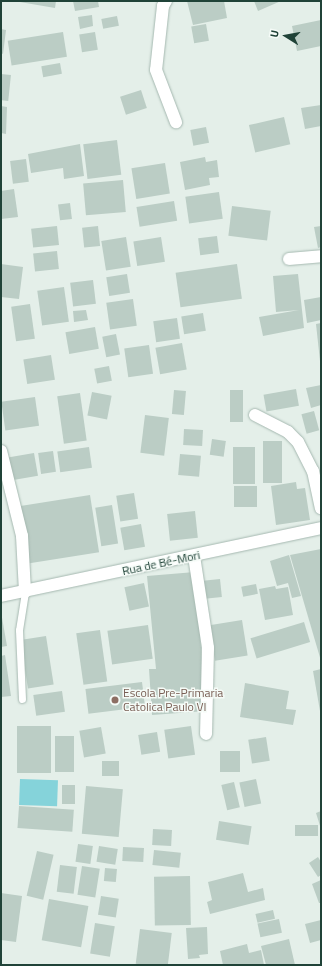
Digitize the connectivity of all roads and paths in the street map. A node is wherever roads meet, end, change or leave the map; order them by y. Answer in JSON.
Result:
{"nodes":[{"id":1,"x":166,"y":1,"type":"edge"},
{"id":2,"x":176,"y":122,"type":"dead end"},
{"id":3,"x":321,"y":256,"type":"edge"},
{"id":4,"x":289,"y":258,"type":"dead end"},
{"id":5,"x":255,"y":415,"type":"dead end"},
{"id":6,"x":1,"y":451,"type":"edge"},
{"id":7,"x":321,"y":508,"type":"edge"},
{"id":8,"x":321,"y":528,"type":"edge"},
{"id":9,"x":194,"y":556,"type":"junction"},
{"id":10,"x":25,"y":592,"type":"junction"},
{"id":11,"x":1,"y":596,"type":"edge"},
{"id":12,"x":22,"y":699,"type":"dead end"},
{"id":13,"x":206,"y":734,"type":"dead end"}],
"edges":[{"from":1,"to":2,"type":"street"},
{"from":3,"to":4,"type":"street"},
{"from":5,"to":7,"type":"street"},
{"from":6,"to":10,"type":"street"},
{"from":8,"to":9,"type":"street","name":"Rua de Bé-Mori"},
{"from":9,"to":10,"type":"street","name":"Rua de Bé-Mori"},
{"from":9,"to":13,"type":"street"},
{"from":10,"to":11,"type":"street","name":"Rua de Bé-Mori"},
{"from":10,"to":12,"type":"lane"}]}
